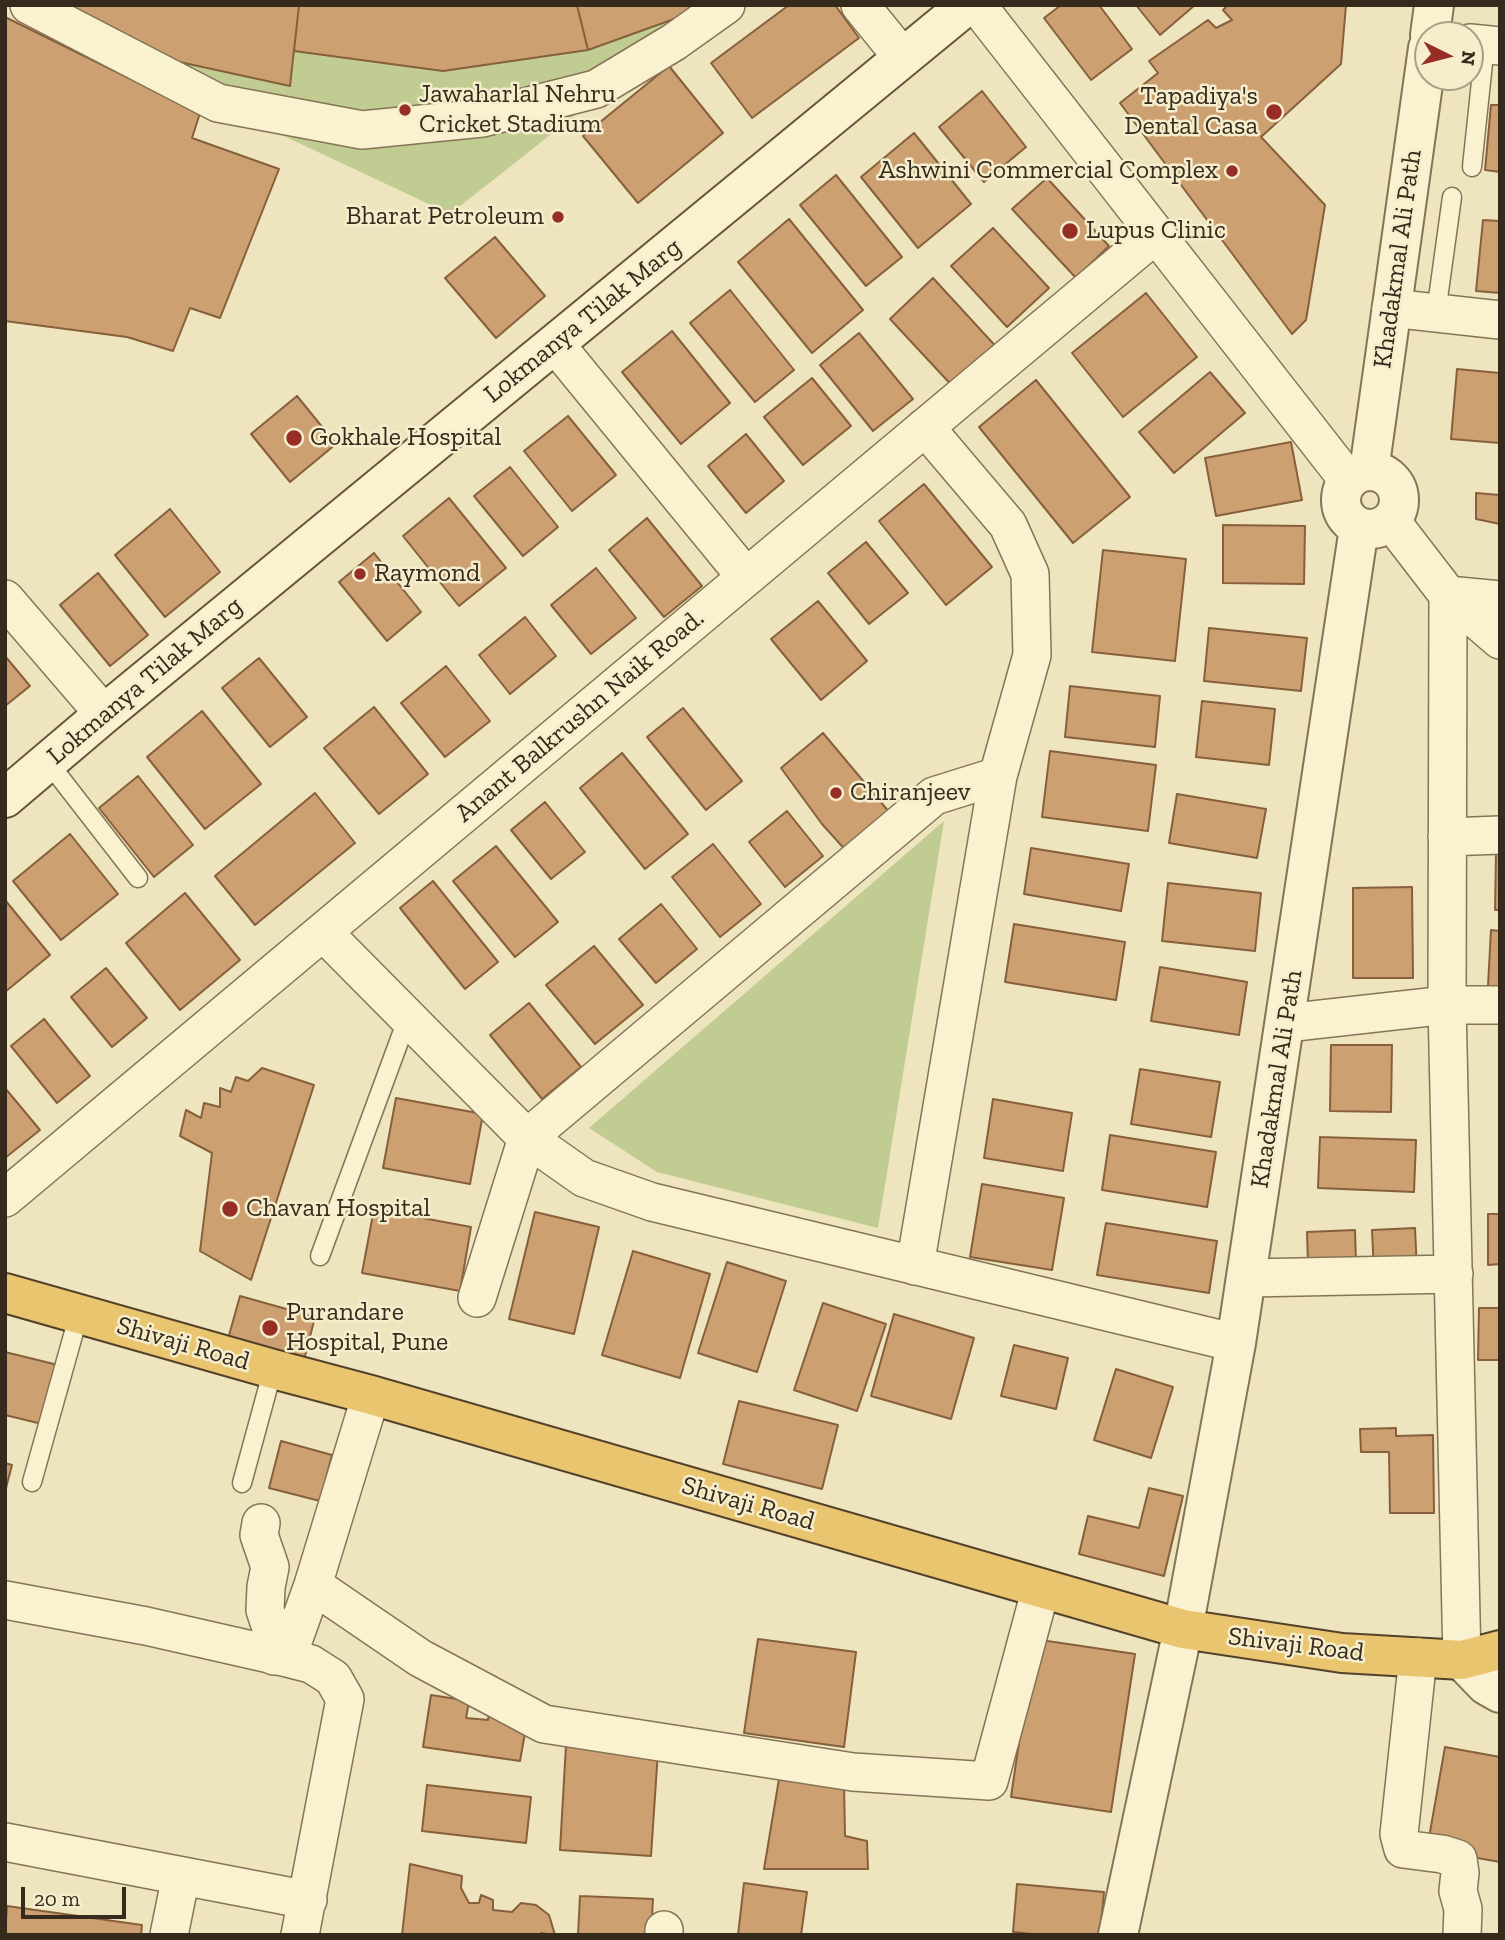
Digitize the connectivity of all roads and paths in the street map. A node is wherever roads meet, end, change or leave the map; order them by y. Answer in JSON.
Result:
{"nodes":[{"id":1,"x":29,"y":5,"type":"edge"},
{"id":2,"x":726,"y":5,"type":"edge"},
{"id":3,"x":860,"y":5,"type":"edge"},
{"id":4,"x":967,"y":5,"type":"edge"},
{"id":5,"x":977,"y":5,"type":"edge"},
{"id":6,"x":1485,"y":44,"type":"edge"},
{"id":7,"x":903,"y":58,"type":"junction"},
{"id":8,"x":1422,"y":91,"type":"edge"},
{"id":9,"x":1472,"y":167,"type":"dead end"},
{"id":10,"x":1452,"y":197,"type":"dead end"},
{"id":11,"x":1156,"y":234,"type":"junction"},
{"id":12,"x":1391,"y":308,"type":"junction"},
{"id":13,"x":1436,"y":313,"type":"junction"},
{"id":14,"x":1500,"y":320,"type":"edge"},
{"id":15,"x":555,"y":344,"type":"junction"},
{"id":16,"x":925,"y":426,"type":"junction"},
{"id":17,"x":1359,"y":475,"type":"junction"},
{"id":18,"x":1375,"y":524,"type":"junction"},
{"id":19,"x":746,"y":577,"type":"junction"},
{"id":20,"x":1448,"y":594,"type":"junction"},
{"id":21,"x":5,"y":599,"type":"edge"},
{"id":22,"x":1500,"y":600,"type":"edge"},
{"id":23,"x":1500,"y":640,"type":"edge"},
{"id":24,"x":104,"y":714,"type":"junction"},
{"id":25,"x":48,"y":762,"type":"junction"},
{"id":26,"x":998,"y":776,"type":"junction"},
{"id":27,"x":5,"y":798,"type":"edge"},
{"id":28,"x":1500,"y":835,"type":"edge"},
{"id":29,"x":1447,"y":837,"type":"junction"},
{"id":30,"x":138,"y":878,"type":"dead end"},
{"id":31,"x":323,"y":932,"type":"junction"},
{"id":32,"x":1447,"y":1005,"type":"junction"},
{"id":33,"x":1500,"y":1005,"type":"edge"},
{"id":34,"x":408,"y":1017,"type":"junction"},
{"id":35,"x":1286,"y":1023,"type":"junction"},
{"id":36,"x":527,"y":1138,"type":"junction"},
{"id":37,"x":5,"y":1198,"type":"edge"},
{"id":38,"x":320,"y":1256,"type":"dead end"},
{"id":39,"x":915,"y":1266,"type":"junction"},
{"id":40,"x":1454,"y":1274,"type":"junction"},
{"id":41,"x":1247,"y":1278,"type":"junction"},
{"id":42,"x":5,"y":1293,"type":"edge"},
{"id":43,"x":477,"y":1298,"type":"dead end"},
{"id":44,"x":79,"y":1314,"type":"junction"},
{"id":45,"x":1236,"y":1343,"type":"junction"},
{"id":46,"x":273,"y":1370,"type":"junction"},
{"id":47,"x":371,"y":1395,"type":"junction"},
{"id":48,"x":32,"y":1482,"type":"dead end"},
{"id":49,"x":242,"y":1483,"type":"dead end"},
{"id":50,"x":261,"y":1523,"type":"dead end"},
{"id":51,"x":313,"y":1585,"type":"junction"},
{"id":52,"x":1041,"y":1588,"type":"junction"},
{"id":53,"x":5,"y":1601,"type":"edge"},
{"id":54,"x":1183,"y":1629,"type":"junction"},
{"id":55,"x":1500,"y":1650,"type":"edge"},
{"id":56,"x":281,"y":1657,"type":"junction"},
{"id":57,"x":1418,"y":1657,"type":"junction"},
{"id":58,"x":1462,"y":1660,"type":"junction"},
{"id":59,"x":1500,"y":1693,"type":"edge"},
{"id":60,"x":5,"y":1842,"type":"edge"},
{"id":61,"x":181,"y":1876,"type":"junction"},
{"id":62,"x":308,"y":1900,"type":"junction"},
{"id":63,"x":169,"y":1935,"type":"edge"},
{"id":64,"x":300,"y":1935,"type":"edge"},
{"id":65,"x":1118,"y":1935,"type":"edge"},
{"id":66,"x":1462,"y":1935,"type":"edge"}],
"edges":[{"from":1,"to":2,"type":"street"},
{"from":3,"to":7,"type":"street"},
{"from":4,"to":7,"type":"street","name":"Lokmanya Tilak Marg"},
{"from":5,"to":11,"type":"street"},
{"from":6,"to":9,"type":"lane"},
{"from":7,"to":15,"type":"street","name":"Lokmanya Tilak Marg"},
{"from":8,"to":12,"type":"street","name":"Khadakmal Ali Path"},
{"from":10,"to":13,"type":"lane"},
{"from":11,"to":16,"type":"street","name":"Anant Balkrushn Naik Road."},
{"from":11,"to":17,"type":"street"},
{"from":12,"to":13,"type":"street"},
{"from":12,"to":17,"type":"street","name":"Khadakmal Ali Path"},
{"from":13,"to":14,"type":"street"},
{"from":15,"to":19,"type":"street"},
{"from":15,"to":24,"type":"street","name":"Lokmanya Tilak Marg"},
{"from":16,"to":19,"type":"street","name":"Anant Balkrushn Naik Road."},
{"from":16,"to":26,"type":"street"},
{"from":17,"to":18,"type":"street"},
{"from":17,"to":18,"type":"street"},
{"from":18,"to":20,"type":"street"},
{"from":18,"to":35,"type":"street","name":"Khadakmal Ali Path"},
{"from":19,"to":31,"type":"street","name":"Anant Balkrushn Naik Road."},
{"from":20,"to":22,"type":"street"},
{"from":20,"to":23,"type":"street"},
{"from":20,"to":29,"type":"street"},
{"from":21,"to":24,"type":"street"},
{"from":24,"to":25,"type":"street","name":"Lokmanya Tilak Marg"},
{"from":25,"to":27,"type":"street","name":"Lokmanya Tilak Marg"},
{"from":25,"to":30,"type":"lane"},
{"from":26,"to":36,"type":"street"},
{"from":26,"to":39,"type":"street"},
{"from":28,"to":29,"type":"street"},
{"from":29,"to":32,"type":"street"},
{"from":31,"to":34,"type":"street"},
{"from":31,"to":37,"type":"street","name":"Anant Balkrushn Naik Road."},
{"from":32,"to":33,"type":"street"},
{"from":32,"to":35,"type":"street"},
{"from":32,"to":40,"type":"street"},
{"from":34,"to":36,"type":"street"},
{"from":34,"to":38,"type":"lane"},
{"from":35,"to":41,"type":"street","name":"Khadakmal Ali Path"},
{"from":36,"to":39,"type":"street"},
{"from":36,"to":43,"type":"street"},
{"from":39,"to":45,"type":"street"},
{"from":40,"to":41,"type":"street"},
{"from":40,"to":58,"type":"street"},
{"from":41,"to":45,"type":"street","name":"Khadakmal Ali Path"},
{"from":42,"to":44,"type":"highway","name":"Shivaji Road"},
{"from":44,"to":46,"type":"highway","name":"Shivaji Road"},
{"from":44,"to":48,"type":"lane"},
{"from":45,"to":54,"type":"street","name":"Khadakmal Ali Path"},
{"from":46,"to":47,"type":"highway","name":"Shivaji Road"},
{"from":46,"to":49,"type":"lane"},
{"from":47,"to":51,"type":"street"},
{"from":47,"to":52,"type":"highway","name":"Shivaji Road"},
{"from":50,"to":56,"type":"street"},
{"from":51,"to":52,"type":"street"},
{"from":51,"to":56,"type":"street"},
{"from":52,"to":54,"type":"highway","name":"Shivaji Road"},
{"from":53,"to":56,"type":"street"},
{"from":54,"to":57,"type":"highway","name":"Shivaji Road"},
{"from":54,"to":65,"type":"street","name":"Khadakmal Ali Path"},
{"from":55,"to":58,"type":"highway","name":"Shivaji Road"},
{"from":56,"to":62,"type":"street"},
{"from":57,"to":58,"type":"highway","name":"Shivaji Road"},
{"from":57,"to":66,"type":"street"},
{"from":58,"to":59,"type":"street"},
{"from":60,"to":61,"type":"street"},
{"from":61,"to":62,"type":"street"},
{"from":61,"to":63,"type":"street"},
{"from":62,"to":64,"type":"street"}]}
